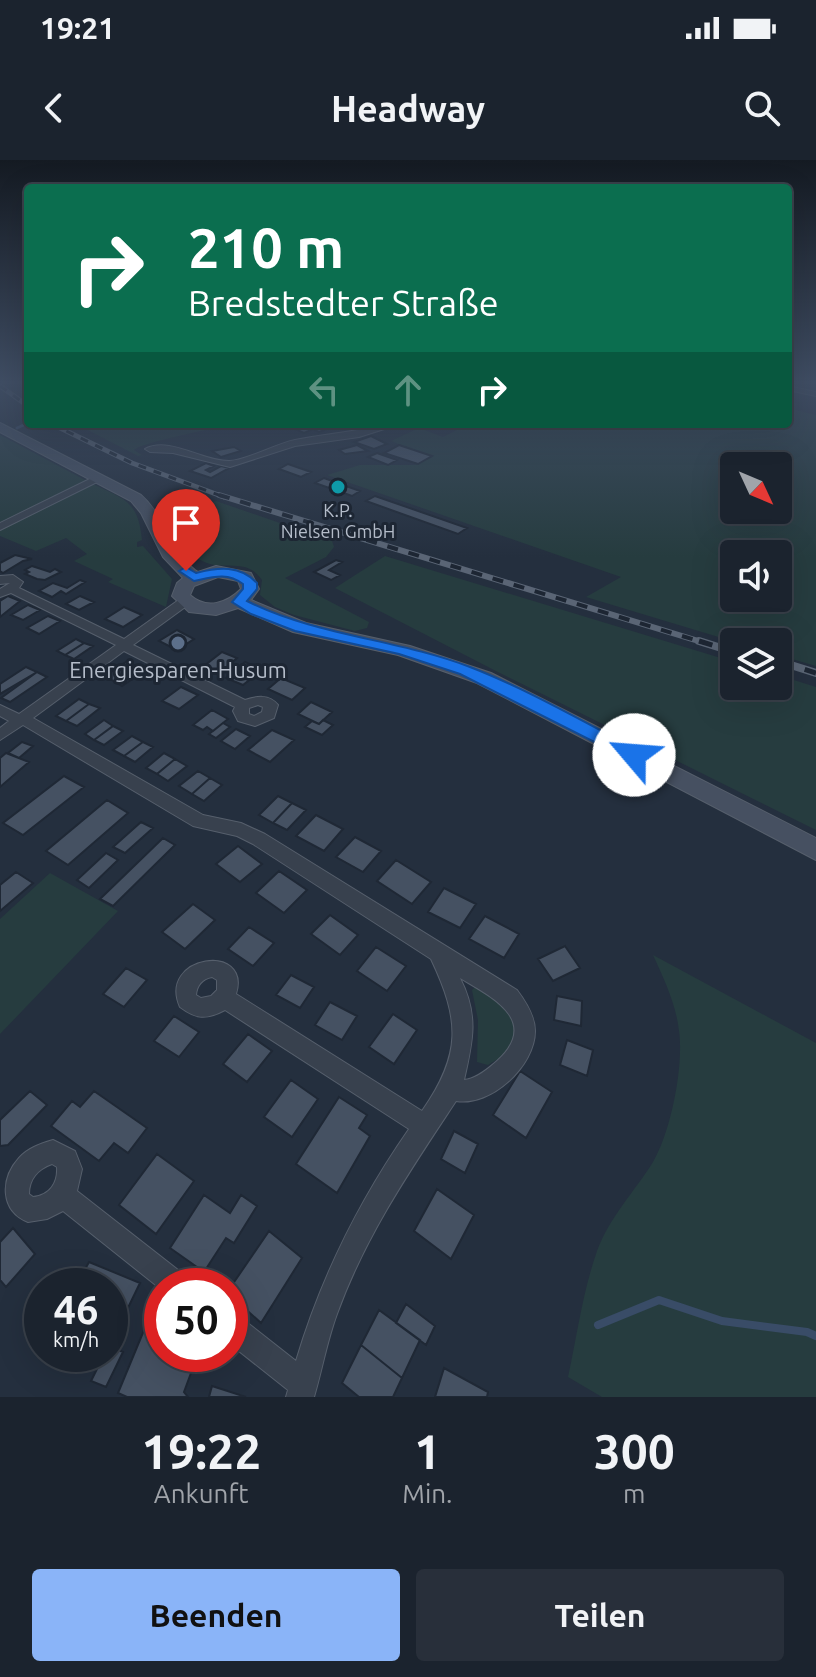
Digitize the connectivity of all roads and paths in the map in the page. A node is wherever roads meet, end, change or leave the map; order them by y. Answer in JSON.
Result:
{"nodes":[{"id":1,"x":28,"y":442,"type":"edge"},
{"id":2,"x":303,"y":442,"type":"edge"},
{"id":3,"x":150,"y":449,"type":"dead end"},
{"id":4,"x":98,"y":478,"type":"junction"},
{"id":5,"x":0,"y":527,"type":"edge"},
{"id":6,"x":194,"y":577,"type":"junction"},
{"id":7,"x":0,"y":580,"type":"edge"},
{"id":8,"x":6,"y":591,"type":"edge"},
{"id":9,"x":239,"y":602,"type":"junction"},
{"id":10,"x":190,"y":605,"type":"junction"},
{"id":11,"x":128,"y":644,"type":"junction"},
{"id":12,"x":244,"y":705,"type":"dead end"},
{"id":13,"x":0,"y":710,"type":"edge"},
{"id":14,"x":21,"y":719,"type":"junction"},
{"id":15,"x":0,"y":735,"type":"edge"},
{"id":16,"x":816,"y":850,"type":"edge"},
{"id":17,"x":438,"y":953,"type":"junction"},
{"id":18,"x":224,"y":998,"type":"dead end"},
{"id":19,"x":451,"y":1089,"type":"junction"},
{"id":20,"x":427,"y":1127,"type":"junction"},
{"id":21,"x":62,"y":1195,"type":"dead end"},
{"id":22,"x":155,"y":1268,"type":"edge"},
{"id":23,"x":248,"y":1343,"type":"edge"},
{"id":24,"x":302,"y":1390,"type":"edge"}],
"edges":[{"from":1,"to":4,"type":"main road"},
{"from":2,"to":3,"type":"street"},
{"from":4,"to":5,"type":"street"},
{"from":4,"to":6,"type":"main road"},
{"from":6,"to":9,"type":"main road"},
{"from":6,"to":10,"type":"main road"},
{"from":7,"to":8,"type":"street"},
{"from":8,"to":11,"type":"street"},
{"from":9,"to":10,"type":"main road"},
{"from":9,"to":16,"type":"main road"},
{"from":10,"to":11,"type":"street"},
{"from":11,"to":12,"type":"street"},
{"from":11,"to":14,"type":"street"},
{"from":13,"to":14,"type":"street"},
{"from":14,"to":15,"type":"street"},
{"from":14,"to":17,"type":"street"},
{"from":17,"to":19,"type":"street"},
{"from":17,"to":19,"type":"street"},
{"from":18,"to":20,"type":"street"},
{"from":19,"to":20,"type":"street"},
{"from":20,"to":24,"type":"street"},
{"from":21,"to":22,"type":"street"},
{"from":23,"to":24,"type":"street"}]}
